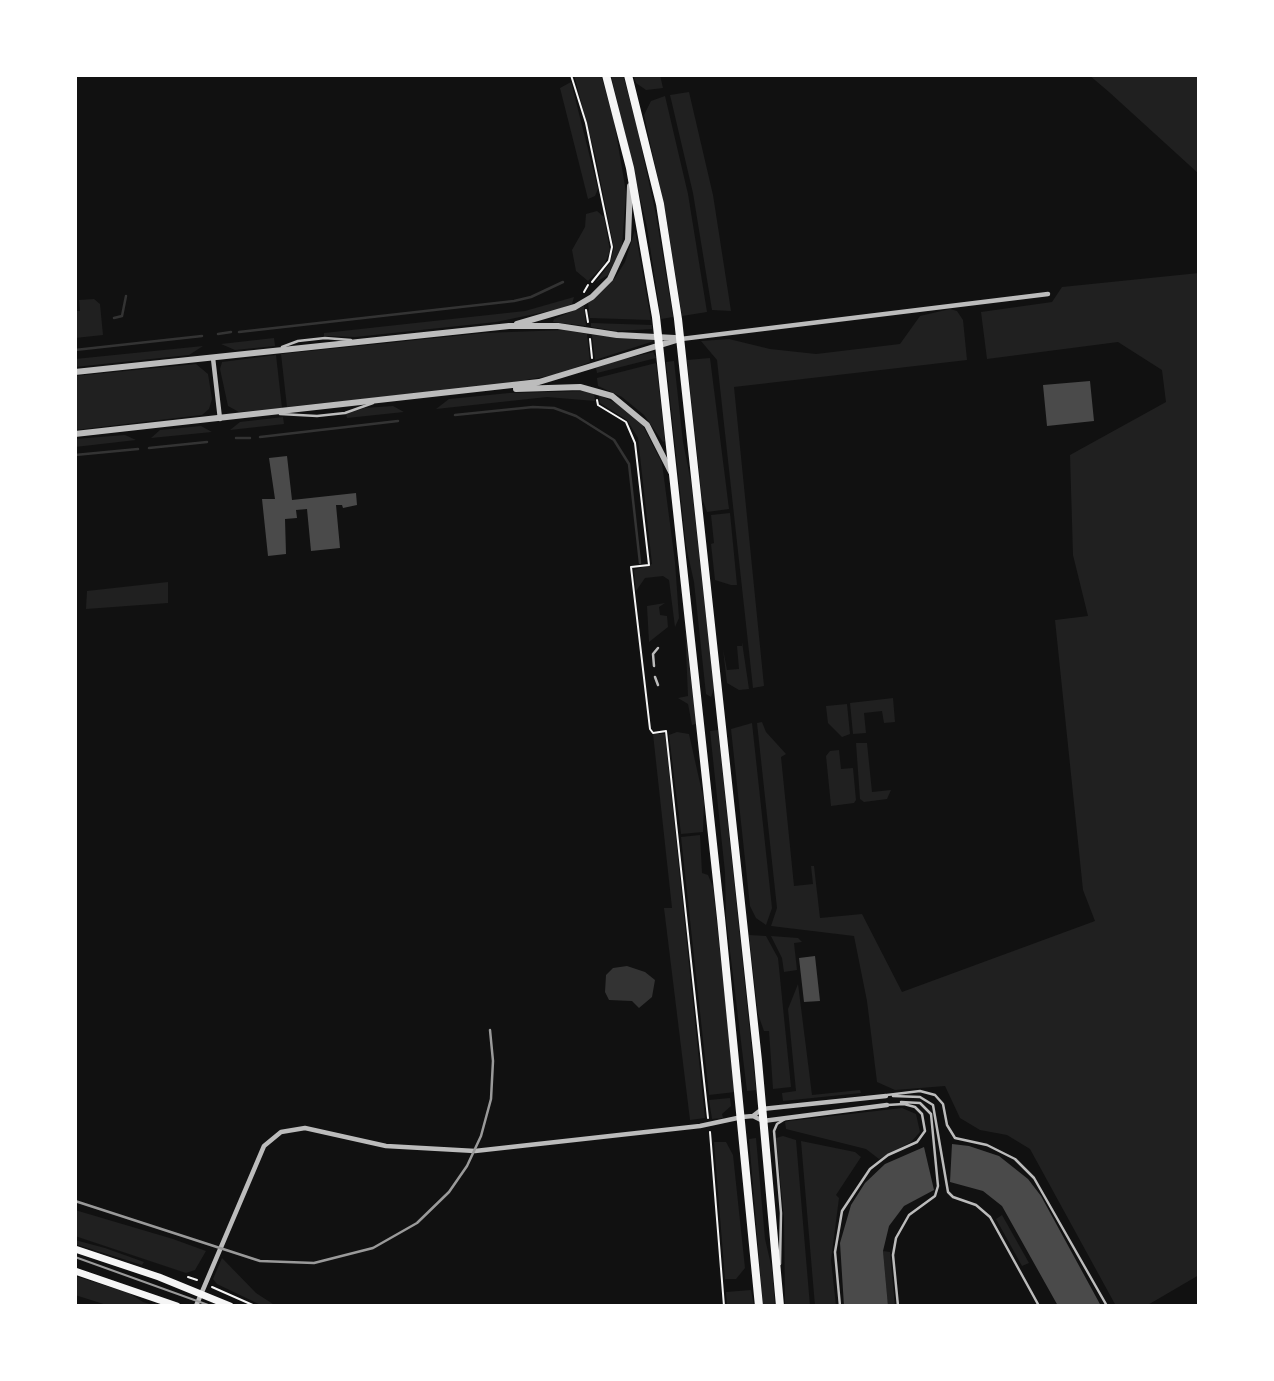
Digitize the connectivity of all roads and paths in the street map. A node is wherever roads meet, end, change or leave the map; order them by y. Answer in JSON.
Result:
{"nodes":[{"id":1,"x":571,"y":75,"type":"edge"},
{"id":2,"x":606,"y":75,"type":"edge"},
{"id":3,"x":628,"y":75,"type":"edge"},
{"id":4,"x":630,"y":168,"type":"junction"},
{"id":5,"x":592,"y":282,"type":"dead end"},
{"id":6,"x":588,"y":285,"type":"dead end"},
{"id":7,"x":583,"y":289,"type":"dead end"},
{"id":8,"x":1048,"y":294,"type":"dead end"},
{"id":9,"x":586,"y":305,"type":"dead end"},
{"id":10,"x":509,"y":326,"type":"junction"},
{"id":11,"x":589,"y":326,"type":"dead end"},
{"id":12,"x":589,"y":335,"type":"dead end"},
{"id":13,"x":680,"y":339,"type":"junction"},
{"id":14,"x":659,"y":341,"type":"junction"},
{"id":15,"x":213,"y":357,"type":"junction"},
{"id":16,"x":592,"y":361,"type":"dead end"},
{"id":17,"x":75,"y":372,"type":"edge"},
{"id":18,"x":479,"y":391,"type":"junction"},
{"id":19,"x":597,"y":405,"type":"dead end"},
{"id":20,"x":220,"y":419,"type":"junction"},
{"id":21,"x":75,"y":434,"type":"edge"},
{"id":22,"x":673,"y":479,"type":"junction"},
{"id":23,"x":658,"y":648,"type":"dead end"},
{"id":24,"x":654,"y":666,"type":"dead end"},
{"id":25,"x":655,"y":677,"type":"dead end"},
{"id":26,"x":658,"y":685,"type":"dead end"},
{"id":27,"x":886,"y":1096,"type":"junction"},
{"id":28,"x":887,"y":1105,"type":"junction"},
{"id":29,"x":762,"y":1109,"type":"junction"},
{"id":30,"x":753,"y":1116,"type":"junction"},
{"id":31,"x":742,"y":1117,"type":"junction"},
{"id":32,"x":788,"y":1118,"type":"junction"},
{"id":33,"x":708,"y":1119,"type":"dead end"},
{"id":34,"x":763,"y":1121,"type":"junction"},
{"id":35,"x":709,"y":1131,"type":"dead end"},
{"id":36,"x":75,"y":1249,"type":"edge"},
{"id":37,"x":75,"y":1271,"type":"edge"},
{"id":38,"x":778,"y":1274,"type":"junction"},
{"id":39,"x":188,"y":1277,"type":"dead end"},
{"id":40,"x":197,"y":1280,"type":"dead end"},
{"id":41,"x":211,"y":1286,"type":"dead end"},
{"id":42,"x":201,"y":1293,"type":"junction"},
{"id":43,"x":177,"y":1306,"type":"edge"},
{"id":44,"x":196,"y":1306,"type":"edge"},
{"id":45,"x":230,"y":1306,"type":"edge"},
{"id":46,"x":255,"y":1306,"type":"edge"},
{"id":47,"x":724,"y":1306,"type":"edge"},
{"id":48,"x":759,"y":1306,"type":"edge"},
{"id":49,"x":780,"y":1306,"type":"edge"},
{"id":50,"x":840,"y":1306,"type":"edge"},
{"id":51,"x":898,"y":1306,"type":"edge"},
{"id":52,"x":1039,"y":1306,"type":"edge"},
{"id":53,"x":1107,"y":1306,"type":"edge"}],
"edges":[{"from":1,"to":5,"type":"path"},
{"from":2,"to":4,"type":"main road"},
{"from":3,"to":13,"type":"main road"},
{"from":4,"to":10,"type":"street"},
{"from":4,"to":14,"type":"main road"},
{"from":6,"to":7,"type":"path"},
{"from":8,"to":13,"type":"street"},
{"from":9,"to":11,"type":"path"},
{"from":10,"to":14,"type":"street"},
{"from":10,"to":15,"type":"street"},
{"from":12,"to":16,"type":"path"},
{"from":13,"to":14,"type":"street"},
{"from":13,"to":29,"type":"main road"},
{"from":14,"to":18,"type":"street"},
{"from":14,"to":22,"type":"main road"},
{"from":15,"to":17,"type":"street"},
{"from":15,"to":20,"type":"street"},
{"from":18,"to":20,"type":"street"},
{"from":18,"to":22,"type":"street"},
{"from":19,"to":33,"type":"path"},
{"from":20,"to":21,"type":"street"},
{"from":22,"to":31,"type":"main road"},
{"from":23,"to":24,"type":"lane"},
{"from":25,"to":26,"type":"lane"},
{"from":27,"to":29,"type":"street"},
{"from":27,"to":52,"type":"lane"},
{"from":27,"to":53,"type":"lane"},
{"from":28,"to":32,"type":"street"},
{"from":28,"to":50,"type":"lane"},
{"from":28,"to":51,"type":"lane"},
{"from":29,"to":30,"type":"street"},
{"from":29,"to":34,"type":"main road"},
{"from":30,"to":31,"type":"street"},
{"from":30,"to":34,"type":"street"},
{"from":31,"to":42,"type":"street"},
{"from":31,"to":48,"type":"main road"},
{"from":32,"to":34,"type":"street"},
{"from":32,"to":38,"type":"lane"},
{"from":34,"to":38,"type":"main road"},
{"from":35,"to":47,"type":"path"},
{"from":36,"to":42,"type":"main road"},
{"from":37,"to":43,"type":"main road"},
{"from":38,"to":49,"type":"main road"},
{"from":39,"to":40,"type":"path"},
{"from":41,"to":46,"type":"path"},
{"from":42,"to":44,"type":"street"},
{"from":42,"to":45,"type":"main road"}]}
